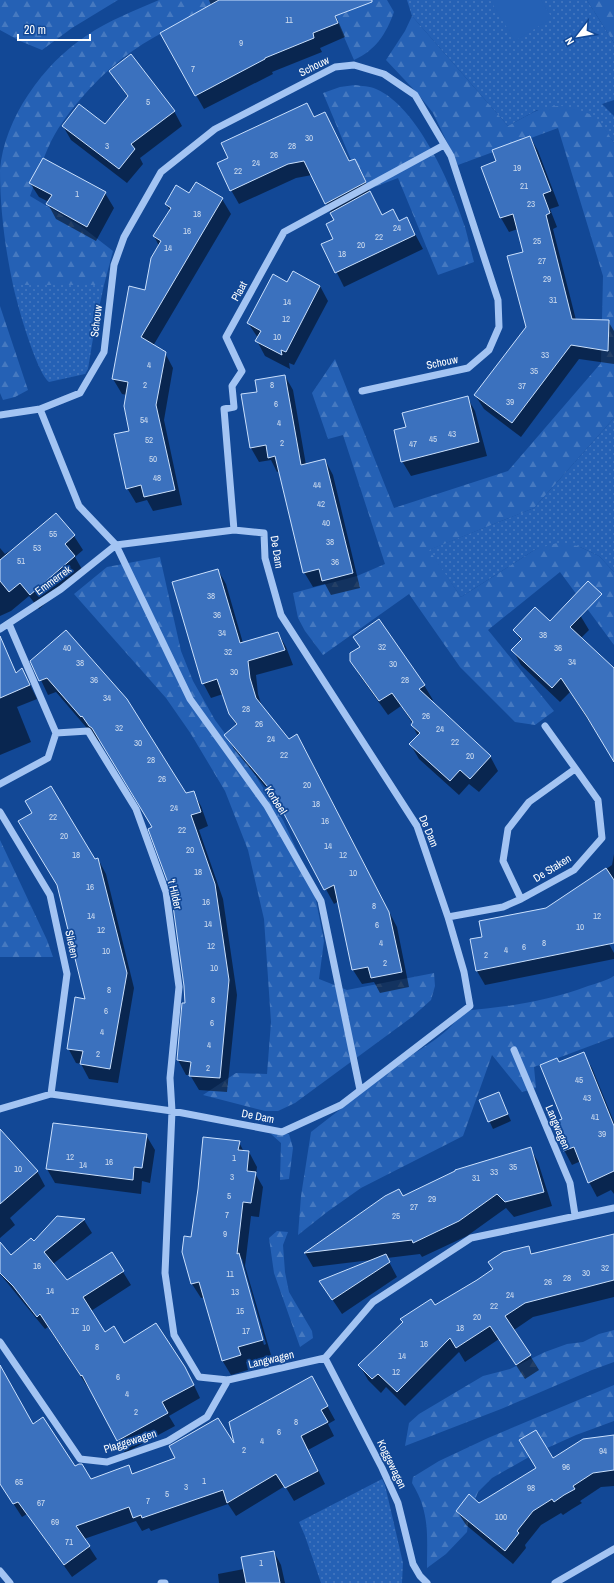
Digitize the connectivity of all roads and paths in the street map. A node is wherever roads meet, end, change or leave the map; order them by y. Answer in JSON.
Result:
{"nodes":[{"id":1,"x":444,"y":145,"type":"junction"},
{"id":2,"x":362,"y":391,"type":"dead end"},
{"id":3,"x":40,"y":409,"type":"junction"},
{"id":4,"x":0,"y":416,"type":"edge"},
{"id":5,"x":234,"y":530,"type":"junction"},
{"id":6,"x":116,"y":545,"type":"junction"},
{"id":7,"x":9,"y":624,"type":"junction"},
{"id":8,"x":0,"y":629,"type":"edge"},
{"id":9,"x":544,"y":726,"type":"dead end"},
{"id":10,"x":56,"y":732,"type":"junction"},
{"id":11,"x":575,"y":769,"type":"junction"},
{"id":12,"x":0,"y":784,"type":"edge"},
{"id":13,"x":0,"y":812,"type":"edge"},
{"id":14,"x":521,"y":898,"type":"junction"},
{"id":15,"x":448,"y":917,"type":"junction"},
{"id":16,"x":514,"y":1050,"type":"dead end"},
{"id":17,"x":360,"y":1090,"type":"junction"},
{"id":18,"x":51,"y":1094,"type":"junction"},
{"id":19,"x":0,"y":1109,"type":"edge"},
{"id":20,"x":172,"y":1111,"type":"junction"},
{"id":21,"x":614,"y":1208,"type":"edge"},
{"id":22,"x":575,"y":1215,"type":"junction"},
{"id":23,"x":0,"y":1342,"type":"edge"},
{"id":24,"x":325,"y":1358,"type":"junction"},
{"id":25,"x":228,"y":1380,"type":"junction"},
{"id":26,"x":614,"y":1549,"type":"edge"},
{"id":27,"x":0,"y":1571,"type":"edge"},
{"id":28,"x":10,"y":1583,"type":"edge"},
{"id":29,"x":161,"y":1583,"type":"edge"},
{"id":30,"x":165,"y":1583,"type":"edge"},
{"id":31,"x":427,"y":1583,"type":"edge"},
{"id":32,"x":555,"y":1583,"type":"edge"}],
"edges":[{"from":1,"to":2,"type":"street","name":"Schouw"},
{"from":1,"to":3,"type":"street","name":"Schouw"},
{"from":1,"to":5,"type":"street","name":"Plaat"},
{"from":3,"to":4,"type":"street"},
{"from":3,"to":6,"type":"street"},
{"from":5,"to":6,"type":"street","name":"De Dam"},
{"from":5,"to":15,"type":"street","name":"De Dam"},
{"from":6,"to":7,"type":"street","name":"Emmerrek"},
{"from":6,"to":17,"type":"street","name":"Korbeel"},
{"from":7,"to":8,"type":"street","name":"Emmerrek"},
{"from":7,"to":10,"type":"street"},
{"from":9,"to":11,"type":"street","name":"De Staken"},
{"from":10,"to":12,"type":"street"},
{"from":10,"to":20,"type":"street","name":"'t Hilder"},
{"from":11,"to":14,"type":"street"},
{"from":11,"to":14,"type":"street","name":"De Staken"},
{"from":13,"to":18,"type":"street","name":"Slieten"},
{"from":14,"to":15,"type":"street","name":"De Staken"},
{"from":15,"to":17,"type":"street","name":"De Dam"},
{"from":16,"to":22,"type":"street","name":"Langwagen"},
{"from":17,"to":20,"type":"street","name":"De Dam"},
{"from":18,"to":19,"type":"street","name":"De Dam"},
{"from":18,"to":20,"type":"street","name":"De Dam"},
{"from":20,"to":25,"type":"street","name":"Langwagen"},
{"from":21,"to":22,"type":"street"},
{"from":22,"to":24,"type":"street"},
{"from":23,"to":25,"type":"street","name":"Plaggewagen"},
{"from":24,"to":25,"type":"street","name":"Langwagen"},
{"from":24,"to":31,"type":"street","name":"Koggewagen"},
{"from":26,"to":32,"type":"street"},
{"from":27,"to":28,"type":"street"},
{"from":29,"to":30,"type":"street"}]}
